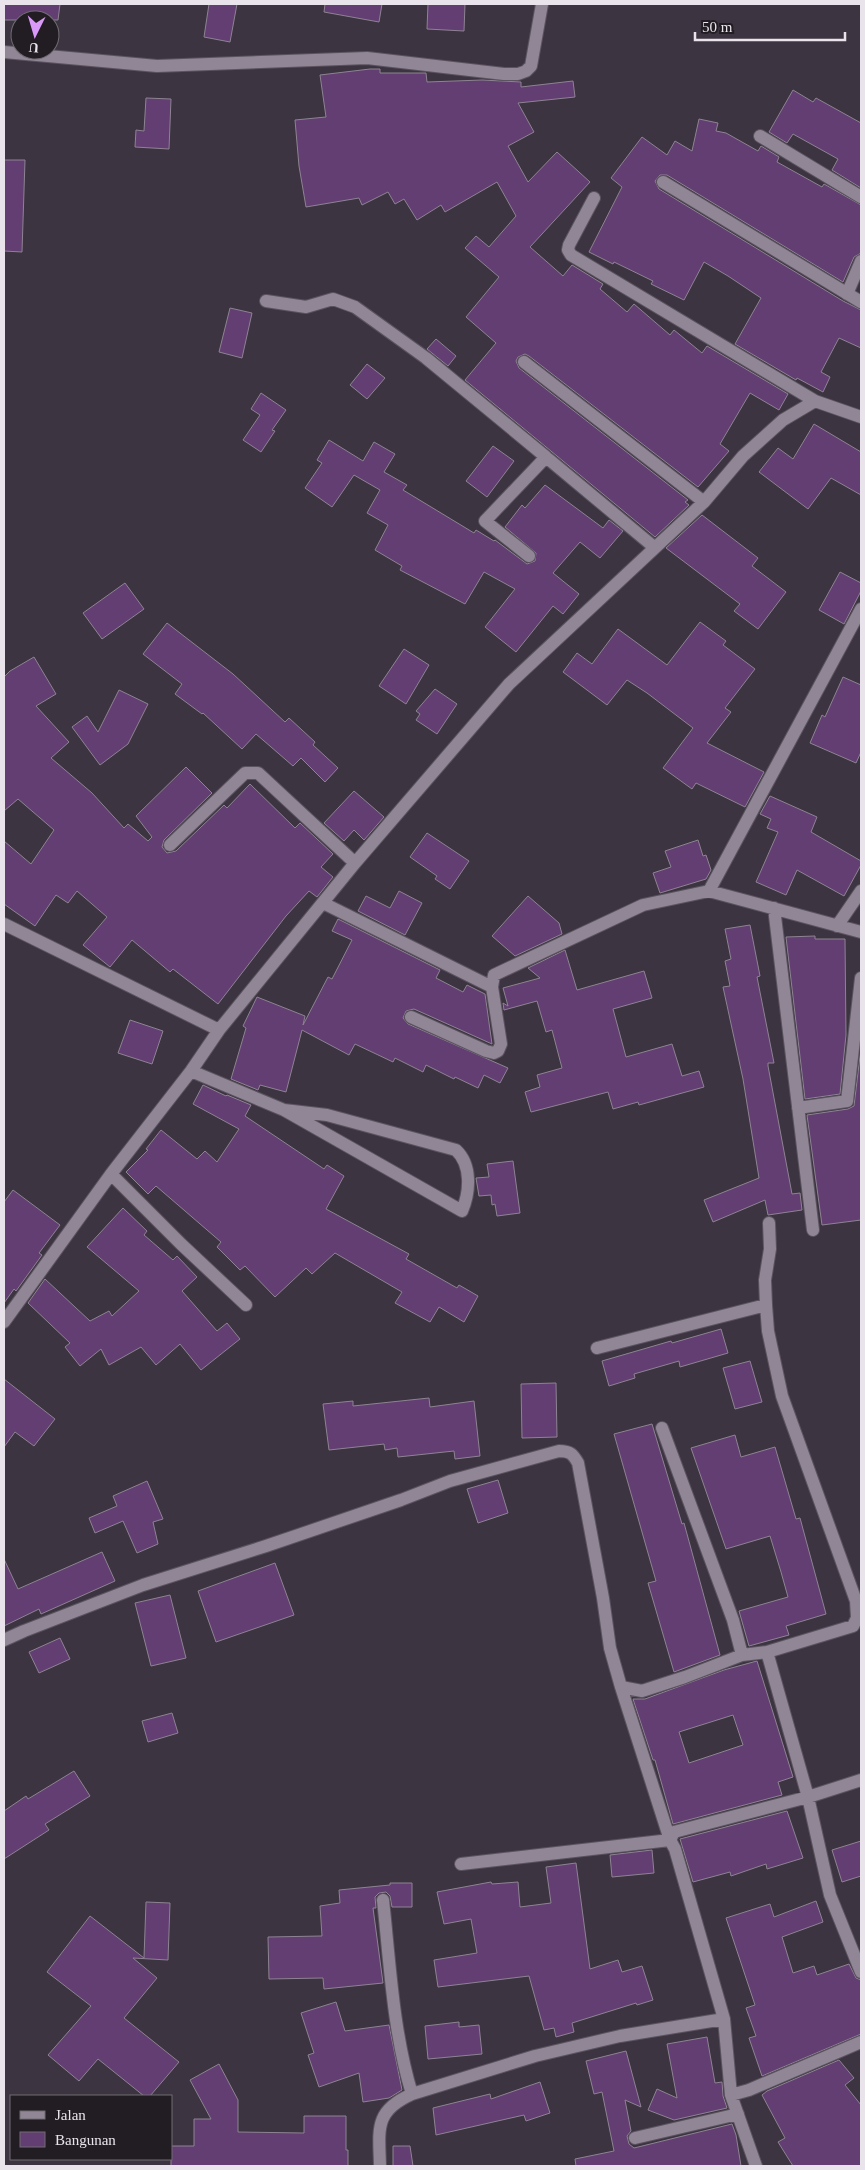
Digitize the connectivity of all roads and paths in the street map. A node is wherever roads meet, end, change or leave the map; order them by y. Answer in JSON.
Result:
{"nodes":[{"id":1,"x":542,"y":4,"type":"edge"},
{"id":2,"x":4,"y":52,"type":"edge"},
{"id":3,"x":760,"y":136,"type":"dead end"},
{"id":4,"x":662,"y":182,"type":"dead end"},
{"id":5,"x":861,"y":197,"type":"edge"},
{"id":6,"x":594,"y":198,"type":"dead end"},
{"id":7,"x":861,"y":261,"type":"edge"},
{"id":8,"x":847,"y":294,"type":"junction"},
{"id":9,"x":266,"y":301,"type":"dead end"},
{"id":10,"x":861,"y":302,"type":"edge"},
{"id":11,"x":524,"y":362,"type":"dead end"},
{"id":12,"x":815,"y":401,"type":"junction"},
{"id":13,"x":861,"y":417,"type":"edge"},
{"id":14,"x":546,"y":458,"type":"junction"},
{"id":15,"x":704,"y":502,"type":"junction"},
{"id":16,"x":654,"y":547,"type":"junction"},
{"id":17,"x":529,"y":556,"type":"dead end"},
{"id":18,"x":861,"y":609,"type":"edge"},
{"id":19,"x":170,"y":844,"type":"dead end"},
{"id":20,"x":355,"y":863,"type":"junction"},
{"id":21,"x":709,"y":891,"type":"junction"},
{"id":22,"x":861,"y":891,"type":"edge"},
{"id":23,"x":323,"y":903,"type":"junction"},
{"id":24,"x":774,"y":908,"type":"junction"},
{"id":25,"x":4,"y":924,"type":"edge"},
{"id":26,"x":837,"y":926,"type":"junction"},
{"id":27,"x":861,"y":932,"type":"edge"},
{"id":28,"x":861,"y":978,"type":"edge"},
{"id":29,"x":492,"y":986,"type":"junction"},
{"id":30,"x":411,"y":1017,"type":"dead end"},
{"id":31,"x":220,"y":1030,"type":"junction"},
{"id":32,"x":191,"y":1071,"type":"junction"},
{"id":33,"x":798,"y":1108,"type":"junction"},
{"id":34,"x":284,"y":1110,"type":"junction"},
{"id":35,"x":111,"y":1174,"type":"junction"},
{"id":36,"x":769,"y":1223,"type":"dead end"},
{"id":37,"x":813,"y":1230,"type":"dead end"},
{"id":38,"x":246,"y":1305,"type":"dead end"},
{"id":39,"x":766,"y":1305,"type":"junction"},
{"id":40,"x":4,"y":1322,"type":"edge"},
{"id":41,"x":598,"y":1348,"type":"dead end"},
{"id":42,"x":662,"y":1428,"type":"dead end"},
{"id":43,"x":4,"y":1640,"type":"edge"},
{"id":44,"x":767,"y":1652,"type":"junction"},
{"id":45,"x":742,"y":1656,"type":"junction"},
{"id":46,"x":621,"y":1687,"type":"junction"},
{"id":47,"x":861,"y":1780,"type":"edge"},
{"id":48,"x":808,"y":1797,"type":"junction"},
{"id":49,"x":670,"y":1840,"type":"junction"},
{"id":50,"x":461,"y":1864,"type":"dead end"},
{"id":51,"x":383,"y":1900,"type":"dead end"},
{"id":52,"x":861,"y":1972,"type":"edge"},
{"id":53,"x":724,"y":2019,"type":"junction"},
{"id":54,"x":861,"y":2042,"type":"edge"},
{"id":55,"x":412,"y":2094,"type":"junction"},
{"id":56,"x":731,"y":2095,"type":"junction"},
{"id":57,"x":738,"y":2114,"type":"junction"},
{"id":58,"x":635,"y":2138,"type":"dead end"},
{"id":59,"x":380,"y":2166,"type":"edge"},
{"id":60,"x":756,"y":2166,"type":"edge"}],
"edges":[{"from":1,"to":2,"type":"street"},
{"from":3,"to":5,"type":"street"},
{"from":4,"to":8,"type":"street"},
{"from":6,"to":12,"type":"street"},
{"from":7,"to":8,"type":"street"},
{"from":8,"to":10,"type":"street"},
{"from":9,"to":14,"type":"street"},
{"from":11,"to":15,"type":"street"},
{"from":12,"to":13,"type":"street"},
{"from":12,"to":15,"type":"street"},
{"from":14,"to":16,"type":"street"},
{"from":14,"to":17,"type":"street"},
{"from":15,"to":16,"type":"street"},
{"from":16,"to":20,"type":"street"},
{"from":18,"to":21,"type":"street"},
{"from":19,"to":20,"type":"street"},
{"from":20,"to":23,"type":"street"},
{"from":21,"to":24,"type":"street"},
{"from":21,"to":29,"type":"street"},
{"from":22,"to":26,"type":"street"},
{"from":23,"to":29,"type":"street"},
{"from":23,"to":31,"type":"street"},
{"from":24,"to":26,"type":"street"},
{"from":24,"to":33,"type":"street"},
{"from":25,"to":31,"type":"street"},
{"from":26,"to":27,"type":"street"},
{"from":28,"to":33,"type":"street"},
{"from":29,"to":30,"type":"street"},
{"from":31,"to":32,"type":"street"},
{"from":32,"to":34,"type":"street"},
{"from":32,"to":35,"type":"street"},
{"from":33,"to":37,"type":"street"},
{"from":34,"to":34,"type":"street"},
{"from":35,"to":38,"type":"street"},
{"from":35,"to":40,"type":"street"},
{"from":36,"to":39,"type":"street"},
{"from":39,"to":41,"type":"street"},
{"from":39,"to":44,"type":"street"},
{"from":42,"to":45,"type":"street"},
{"from":43,"to":46,"type":"street"},
{"from":44,"to":45,"type":"street"},
{"from":44,"to":48,"type":"street"},
{"from":45,"to":46,"type":"street"},
{"from":46,"to":49,"type":"street"},
{"from":47,"to":48,"type":"street"},
{"from":48,"to":49,"type":"street"},
{"from":48,"to":52,"type":"street"},
{"from":49,"to":50,"type":"street"},
{"from":49,"to":53,"type":"street"},
{"from":51,"to":55,"type":"street"},
{"from":53,"to":55,"type":"street"},
{"from":53,"to":56,"type":"street"},
{"from":54,"to":56,"type":"street"},
{"from":55,"to":59,"type":"street"},
{"from":56,"to":57,"type":"street"},
{"from":57,"to":58,"type":"street"},
{"from":57,"to":60,"type":"street"}]}
